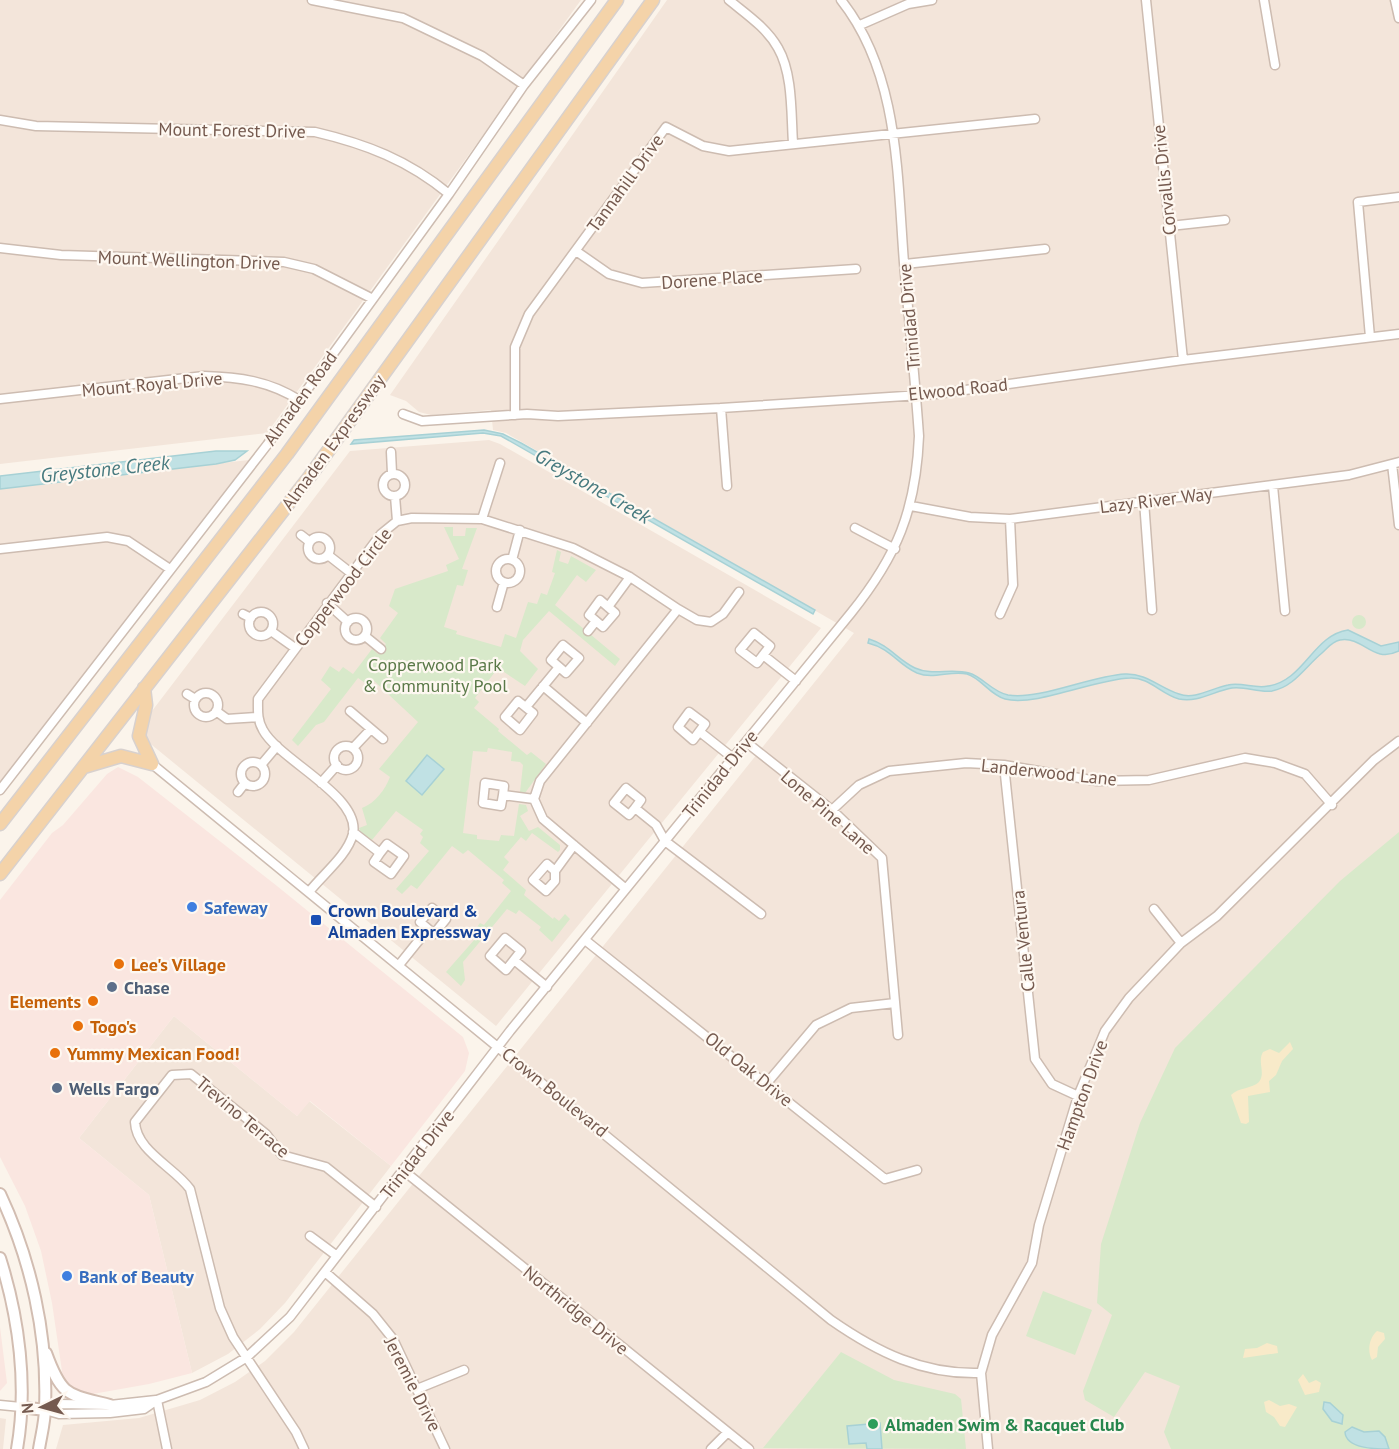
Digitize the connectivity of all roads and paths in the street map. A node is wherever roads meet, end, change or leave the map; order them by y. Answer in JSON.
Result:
{"nodes":[{"id":1,"x":312,"y":0,"type":"edge"},
{"id":2,"x":591,"y":0,"type":"edge"},
{"id":3,"x":617,"y":0,"type":"edge"},
{"id":4,"x":653,"y":0,"type":"edge"},
{"id":5,"x":729,"y":0,"type":"edge"},
{"id":6,"x":841,"y":0,"type":"edge"},
{"id":7,"x":932,"y":0,"type":"edge"},
{"id":8,"x":1146,"y":0,"type":"edge"},
{"id":9,"x":1264,"y":0,"type":"edge"},
{"id":10,"x":1395,"y":0,"type":"edge"},
{"id":11,"x":1399,"y":18,"type":"edge"},
{"id":12,"x":860,"y":25,"type":"junction"},
{"id":13,"x":1275,"y":65,"type":"dead end"},
{"id":14,"x":524,"y":85,"type":"junction"},
{"id":15,"x":1035,"y":119,"type":"dead end"},
{"id":16,"x":0,"y":120,"type":"edge"},
{"id":17,"x":893,"y":135,"type":"junction"},
{"id":18,"x":793,"y":143,"type":"junction"},
{"id":19,"x":449,"y":194,"type":"junction"},
{"id":20,"x":1399,"y":197,"type":"edge"},
{"id":21,"x":1225,"y":220,"type":"dead end"},
{"id":22,"x":1170,"y":226,"type":"junction"},
{"id":23,"x":0,"y":248,"type":"edge"},
{"id":24,"x":1045,"y":249,"type":"dead end"},
{"id":25,"x":576,"y":251,"type":"junction"},
{"id":26,"x":904,"y":264,"type":"junction"},
{"id":27,"x":856,"y":269,"type":"dead end"},
{"id":28,"x":371,"y":298,"type":"junction"},
{"id":29,"x":1399,"y":334,"type":"edge"},
{"id":30,"x":1370,"y":337,"type":"junction"},
{"id":31,"x":1183,"y":360,"type":"junction"},
{"id":32,"x":916,"y":395,"type":"junction"},
{"id":33,"x":0,"y":399,"type":"edge"},
{"id":34,"x":299,"y":400,"type":"junction"},
{"id":35,"x":721,"y":408,"type":"junction"},
{"id":36,"x":403,"y":414,"type":"dead end"},
{"id":37,"x":515,"y":415,"type":"junction"},
{"id":38,"x":391,"y":452,"type":"dead end"},
{"id":39,"x":500,"y":463,"type":"dead end"},
{"id":40,"x":1395,"y":463,"type":"edge"},
{"id":41,"x":392,"y":473,"type":"junction"},
{"id":42,"x":728,"y":486,"type":"dead end"},
{"id":43,"x":1273,"y":486,"type":"junction"},
{"id":44,"x":395,"y":496,"type":"junction"},
{"id":45,"x":1144,"y":501,"type":"junction"},
{"id":46,"x":911,"y":506,"type":"junction"},
{"id":47,"x":482,"y":519,"type":"junction"},
{"id":48,"x":1010,"y":519,"type":"junction"},
{"id":49,"x":398,"y":521,"type":"junction"},
{"id":50,"x":1399,"y":525,"type":"edge"},
{"id":51,"x":855,"y":528,"type":"dead end"},
{"id":52,"x":520,"y":530,"type":"junction"},
{"id":53,"x":301,"y":536,"type":"dead end"},
{"id":54,"x":310,"y":542,"type":"junction"},
{"id":55,"x":0,"y":549,"type":"edge"},
{"id":56,"x":895,"y":549,"type":"junction"},
{"id":57,"x":328,"y":555,"type":"junction"},
{"id":58,"x":512,"y":560,"type":"junction"},
{"id":59,"x":170,"y":569,"type":"junction"},
{"id":60,"x":351,"y":573,"type":"junction"},
{"id":61,"x":630,"y":578,"type":"junction"},
{"id":62,"x":504,"y":582,"type":"junction"},
{"id":63,"x":739,"y":592,"type":"dead end"},
{"id":64,"x":327,"y":603,"type":"junction"},
{"id":65,"x":496,"y":607,"type":"dead end"},
{"id":66,"x":608,"y":607,"type":"junction"},
{"id":67,"x":678,"y":609,"type":"junction"},
{"id":68,"x":1152,"y":610,"type":"dead end"},
{"id":69,"x":1285,"y":611,"type":"dead end"},
{"id":70,"x":1000,"y":614,"type":"dead end"},
{"id":71,"x":596,"y":621,"type":"junction"},
{"id":72,"x":348,"y":622,"type":"junction"},
{"id":73,"x":271,"y":631,"type":"junction"},
{"id":74,"x":588,"y":631,"type":"dead end"},
{"id":75,"x":365,"y":636,"type":"junction"},
{"id":76,"x":295,"y":648,"type":"junction"},
{"id":77,"x":381,"y":649,"type":"dead end"},
{"id":78,"x":763,"y":655,"type":"dead end"},
{"id":79,"x":559,"y":667,"type":"dead end"},
{"id":80,"x":796,"y":681,"type":"junction"},
{"id":81,"x":543,"y":686,"type":"junction"},
{"id":82,"x":144,"y":688,"type":"junction"},
{"id":83,"x":187,"y":694,"type":"dead end"},
{"id":84,"x":195,"y":699,"type":"junction"},
{"id":85,"x":526,"y":707,"type":"dead end"},
{"id":86,"x":216,"y":711,"type":"junction"},
{"id":87,"x":351,"y":711,"type":"dead end"},
{"id":88,"x":258,"y":717,"type":"junction"},
{"id":89,"x":587,"y":723,"type":"junction"},
{"id":90,"x":370,"y":729,"type":"junction"},
{"id":91,"x":700,"y":732,"type":"dead end"},
{"id":92,"x":383,"y":740,"type":"dead end"},
{"id":93,"x":1399,"y":741,"type":"edge"},
{"id":94,"x":746,"y":742,"type":"junction"},
{"id":95,"x":277,"y":746,"type":"junction"},
{"id":96,"x":353,"y":748,"type":"junction"},
{"id":97,"x":733,"y":758,"type":"junction"},
{"id":98,"x":152,"y":764,"type":"junction"},
{"id":99,"x":261,"y":765,"type":"junction"},
{"id":100,"x":337,"y":765,"type":"junction"},
{"id":101,"x":1004,"y":765,"type":"junction"},
{"id":102,"x":84,"y":766,"type":"junction"},
{"id":103,"x":245,"y":783,"type":"junction"},
{"id":104,"x":321,"y":783,"type":"junction"},
{"id":105,"x":0,"y":790,"type":"edge"},
{"id":106,"x":238,"y":792,"type":"dead end"},
{"id":107,"x":503,"y":795,"type":"dead end"},
{"id":108,"x":534,"y":799,"type":"junction"},
{"id":109,"x":1332,"y":805,"type":"junction"},
{"id":110,"x":635,"y":808,"type":"dead end"},
{"id":111,"x":832,"y":810,"type":"junction"},
{"id":112,"x":0,"y":824,"type":"edge"},
{"id":113,"x":353,"y":832,"type":"junction"},
{"id":114,"x":665,"y":842,"type":"junction"},
{"id":115,"x":574,"y":845,"type":"junction"},
{"id":116,"x":380,"y":853,"type":"dead end"},
{"id":117,"x":555,"y":871,"type":"dead end"},
{"id":118,"x":0,"y":874,"type":"edge"},
{"id":119,"x":626,"y":890,"type":"junction"},
{"id":120,"x":309,"y":892,"type":"junction"},
{"id":121,"x":1154,"y":909,"type":"dead end"},
{"id":122,"x":761,"y":914,"type":"dead end"},
{"id":123,"x":428,"y":929,"type":"dead end"},
{"id":124,"x":585,"y":940,"type":"junction"},
{"id":125,"x":1181,"y":943,"type":"junction"},
{"id":126,"x":514,"y":960,"type":"dead end"},
{"id":127,"x":399,"y":965,"type":"junction"},
{"id":128,"x":547,"y":987,"type":"junction"},
{"id":129,"x":895,"y":1003,"type":"junction"},
{"id":130,"x":898,"y":1035,"type":"dead end"},
{"id":131,"x":500,"y":1046,"type":"junction"},
{"id":132,"x":766,"y":1083,"type":"junction"},
{"id":133,"x":1078,"y":1096,"type":"junction"},
{"id":134,"x":917,"y":1170,"type":"dead end"},
{"id":135,"x":404,"y":1171,"type":"junction"},
{"id":136,"x":0,"y":1194,"type":"edge"},
{"id":137,"x":376,"y":1207,"type":"junction"},
{"id":138,"x":310,"y":1236,"type":"dead end"},
{"id":139,"x":338,"y":1256,"type":"junction"},
{"id":140,"x":0,"y":1258,"type":"edge"},
{"id":141,"x":325,"y":1272,"type":"junction"},
{"id":142,"x":42,"y":1342,"type":"junction"},
{"id":143,"x":247,"y":1357,"type":"junction"},
{"id":144,"x":464,"y":1370,"type":"dead end"},
{"id":145,"x":981,"y":1373,"type":"junction"},
{"id":146,"x":417,"y":1389,"type":"junction"},
{"id":147,"x":157,"y":1400,"type":"junction"},
{"id":148,"x":0,"y":1405,"type":"edge"},
{"id":149,"x":110,"y":1405,"type":"junction"},
{"id":150,"x":21,"y":1407,"type":"junction"},
{"id":151,"x":45,"y":1410,"type":"junction"},
{"id":152,"x":727,"y":1433,"type":"junction"},
{"id":153,"x":16,"y":1449,"type":"edge"},
{"id":154,"x":39,"y":1449,"type":"edge"},
{"id":155,"x":167,"y":1449,"type":"edge"},
{"id":156,"x":304,"y":1449,"type":"edge"},
{"id":157,"x":445,"y":1449,"type":"edge"},
{"id":158,"x":711,"y":1449,"type":"edge"},
{"id":159,"x":749,"y":1449,"type":"edge"},
{"id":160,"x":988,"y":1449,"type":"edge"}],
"edges":[{"from":1,"to":14,"type":"street"},
{"from":2,"to":14,"type":"street","name":"Almaden Road"},
{"from":3,"to":112,"type":"main road","name":"Almaden Expressway"},
{"from":4,"to":82,"type":"main road","name":"Almaden Expressway"},
{"from":5,"to":18,"type":"street"},
{"from":6,"to":12,"type":"street","name":"Trinidad Drive"},
{"from":7,"to":12,"type":"street"},
{"from":8,"to":22,"type":"street","name":"Corvallis Drive"},
{"from":9,"to":13,"type":"street"},
{"from":10,"to":11,"type":"street"},
{"from":12,"to":17,"type":"street","name":"Trinidad Drive"},
{"from":14,"to":19,"type":"street","name":"Almaden Road"},
{"from":15,"to":17,"type":"street","name":"Tannahill Drive"},
{"from":16,"to":19,"type":"street","name":"Mount Forest Drive"},
{"from":17,"to":18,"type":"street","name":"Tannahill Drive"},
{"from":17,"to":26,"type":"street","name":"Trinidad Drive"},
{"from":18,"to":25,"type":"street","name":"Tannahill Drive"},
{"from":19,"to":28,"type":"street","name":"Almaden Road"},
{"from":20,"to":30,"type":"street"},
{"from":21,"to":22,"type":"street"},
{"from":22,"to":31,"type":"street","name":"Corvallis Drive"},
{"from":23,"to":28,"type":"street","name":"Mount Wellington Drive"},
{"from":24,"to":26,"type":"street"},
{"from":25,"to":27,"type":"street","name":"Dorene Place"},
{"from":25,"to":37,"type":"street","name":"Tannahill Drive"},
{"from":26,"to":32,"type":"street","name":"Trinidad Drive"},
{"from":28,"to":34,"type":"street","name":"Almaden Road"},
{"from":29,"to":30,"type":"street","name":"Elwood Road"},
{"from":30,"to":31,"type":"street","name":"Elwood Road"},
{"from":31,"to":32,"type":"street","name":"Elwood Road"},
{"from":32,"to":35,"type":"street","name":"Elwood Road"},
{"from":32,"to":46,"type":"street","name":"Trinidad Drive"},
{"from":33,"to":34,"type":"street","name":"Mount Royal Drive"},
{"from":34,"to":59,"type":"street","name":"Almaden Road"},
{"from":35,"to":37,"type":"street","name":"Elwood Road"},
{"from":35,"to":42,"type":"street"},
{"from":36,"to":37,"type":"street","name":"Elwood Road"},
{"from":38,"to":41,"type":"street"},
{"from":39,"to":47,"type":"street"},
{"from":40,"to":43,"type":"street","name":"Lazy River Way"},
{"from":40,"to":50,"type":"street"},
{"from":41,"to":44,"type":"street"},
{"from":41,"to":44,"type":"street"},
{"from":43,"to":45,"type":"street","name":"Lazy River Way"},
{"from":43,"to":69,"type":"street"},
{"from":44,"to":49,"type":"street"},
{"from":45,"to":48,"type":"street","name":"Lazy River Way"},
{"from":45,"to":68,"type":"street"},
{"from":46,"to":48,"type":"street","name":"Lazy River Way"},
{"from":46,"to":56,"type":"street","name":"Trinidad Drive"},
{"from":47,"to":49,"type":"street","name":"Copperwood Circle"},
{"from":47,"to":52,"type":"street","name":"Copperwood Circle"},
{"from":48,"to":70,"type":"street"},
{"from":49,"to":60,"type":"street","name":"Copperwood Circle"},
{"from":51,"to":56,"type":"street"},
{"from":52,"to":58,"type":"street"},
{"from":52,"to":61,"type":"street","name":"Copperwood Circle"},
{"from":53,"to":54,"type":"street"},
{"from":54,"to":57,"type":"street"},
{"from":54,"to":57,"type":"street"},
{"from":55,"to":59,"type":"street"},
{"from":56,"to":80,"type":"street","name":"Trinidad Drive"},
{"from":57,"to":60,"type":"street"},
{"from":58,"to":62,"type":"street"},
{"from":58,"to":62,"type":"street"},
{"from":59,"to":105,"type":"street","name":"Almaden Road"},
{"from":60,"to":64,"type":"street","name":"Copperwood Circle"},
{"from":61,"to":66,"type":"street"},
{"from":61,"to":67,"type":"street","name":"Copperwood Circle"},
{"from":62,"to":65,"type":"street"},
{"from":63,"to":67,"type":"street","name":"Copperwood Circle"},
{"from":64,"to":72,"type":"street"},
{"from":64,"to":76,"type":"street","name":"Copperwood Circle"},
{"from":66,"to":71,"type":"street"},
{"from":66,"to":71,"type":"street"},
{"from":67,"to":89,"type":"street"},
{"from":71,"to":74,"type":"street"},
{"from":72,"to":75,"type":"street"},
{"from":72,"to":75,"type":"street"},
{"from":73,"to":73,"type":"street"},
{"from":73,"to":76,"type":"street"},
{"from":75,"to":77,"type":"street"},
{"from":76,"to":88,"type":"street","name":"Copperwood Circle"},
{"from":78,"to":80,"type":"street"},
{"from":79,"to":81,"type":"street"},
{"from":80,"to":94,"type":"street","name":"Trinidad Drive"},
{"from":81,"to":85,"type":"street"},
{"from":81,"to":89,"type":"street"},
{"from":82,"to":98,"type":"main road"},
{"from":82,"to":102,"type":"main road","name":"Almaden Expressway"},
{"from":83,"to":84,"type":"street"},
{"from":84,"to":86,"type":"street"},
{"from":84,"to":86,"type":"street"},
{"from":86,"to":88,"type":"street"},
{"from":87,"to":90,"type":"street"},
{"from":88,"to":95,"type":"street"},
{"from":89,"to":108,"type":"street"},
{"from":90,"to":92,"type":"street"},
{"from":90,"to":96,"type":"street"},
{"from":91,"to":97,"type":"street"},
{"from":93,"to":109,"type":"street","name":"Hampton Drive"},
{"from":94,"to":97,"type":"street","name":"Trinidad Drive"},
{"from":94,"to":111,"type":"street","name":"Lone Pine Lane"},
{"from":95,"to":99,"type":"street"},
{"from":95,"to":104,"type":"street"},
{"from":96,"to":100,"type":"street"},
{"from":96,"to":100,"type":"street"},
{"from":97,"to":114,"type":"street","name":"Trinidad Drive"},
{"from":98,"to":102,"type":"main road"},
{"from":98,"to":120,"type":"street","name":"Crown Boulevard"},
{"from":99,"to":103,"type":"street"},
{"from":99,"to":103,"type":"street"},
{"from":100,"to":104,"type":"street"},
{"from":101,"to":109,"type":"street","name":"Landerwood Lane"},
{"from":101,"to":111,"type":"street","name":"Landerwood Lane"},
{"from":101,"to":133,"type":"street","name":"Calle Ventura"},
{"from":102,"to":118,"type":"main road","name":"Almaden Expressway"},
{"from":103,"to":106,"type":"street"},
{"from":104,"to":113,"type":"street"},
{"from":107,"to":108,"type":"street"},
{"from":108,"to":115,"type":"street"},
{"from":109,"to":125,"type":"street","name":"Hampton Drive"},
{"from":110,"to":114,"type":"street"},
{"from":111,"to":129,"type":"street","name":"Lone Pine Lane"},
{"from":113,"to":116,"type":"street"},
{"from":113,"to":120,"type":"street"},
{"from":114,"to":119,"type":"street","name":"Trinidad Drive"},
{"from":114,"to":122,"type":"street"},
{"from":115,"to":117,"type":"street"},
{"from":115,"to":119,"type":"street"},
{"from":119,"to":124,"type":"street","name":"Trinidad Drive"},
{"from":120,"to":127,"type":"street","name":"Crown Boulevard"},
{"from":121,"to":125,"type":"street"},
{"from":123,"to":127,"type":"street"},
{"from":124,"to":128,"type":"street","name":"Trinidad Drive"},
{"from":124,"to":132,"type":"street","name":"Old Oak Drive"},
{"from":125,"to":133,"type":"street","name":"Hampton Drive"},
{"from":126,"to":128,"type":"street"},
{"from":127,"to":131,"type":"street","name":"Crown Boulevard"},
{"from":128,"to":131,"type":"street","name":"Trinidad Drive"},
{"from":129,"to":130,"type":"street","name":"Lone Pine Lane"},
{"from":129,"to":132,"type":"street"},
{"from":131,"to":135,"type":"street","name":"Trinidad Drive"},
{"from":131,"to":145,"type":"street","name":"Crown Boulevard"},
{"from":132,"to":134,"type":"street","name":"Old Oak Drive"},
{"from":133,"to":145,"type":"street","name":"Hampton Drive"},
{"from":135,"to":137,"type":"street","name":"Trinidad Drive"},
{"from":135,"to":152,"type":"street","name":"Northridge Drive"},
{"from":136,"to":142,"type":"main road"},
{"from":137,"to":139,"type":"street","name":"Trinidad Drive"},
{"from":137,"to":143,"type":"street","name":"Trevino Terrace"},
{"from":138,"to":139,"type":"street"},
{"from":139,"to":141,"type":"street","name":"Trinidad Drive"},
{"from":140,"to":150,"type":"main road"},
{"from":141,"to":143,"type":"street","name":"Trinidad Drive"},
{"from":141,"to":146,"type":"street","name":"Jeremie Drive"},
{"from":142,"to":149,"type":"main road"},
{"from":142,"to":151,"type":"main road"},
{"from":143,"to":147,"type":"street","name":"Trinidad Drive"},
{"from":143,"to":156,"type":"street"},
{"from":144,"to":146,"type":"street"},
{"from":145,"to":160,"type":"street","name":"Hampton Drive"},
{"from":146,"to":157,"type":"street","name":"Jeremie Drive"},
{"from":147,"to":149,"type":"street","name":"Trinidad Drive"},
{"from":147,"to":151,"type":"street","name":"Trinidad Drive"},
{"from":147,"to":155,"type":"street"},
{"from":148,"to":150,"type":"street","name":"Trinidad Drive"},
{"from":149,"to":151,"type":"street","name":"Trinidad Drive"},
{"from":150,"to":151,"type":"main road","name":"Trinidad Drive"},
{"from":150,"to":153,"type":"main road"},
{"from":151,"to":154,"type":"main road"},
{"from":152,"to":158,"type":"street"},
{"from":152,"to":159,"type":"street","name":"Northridge Drive"}]}
